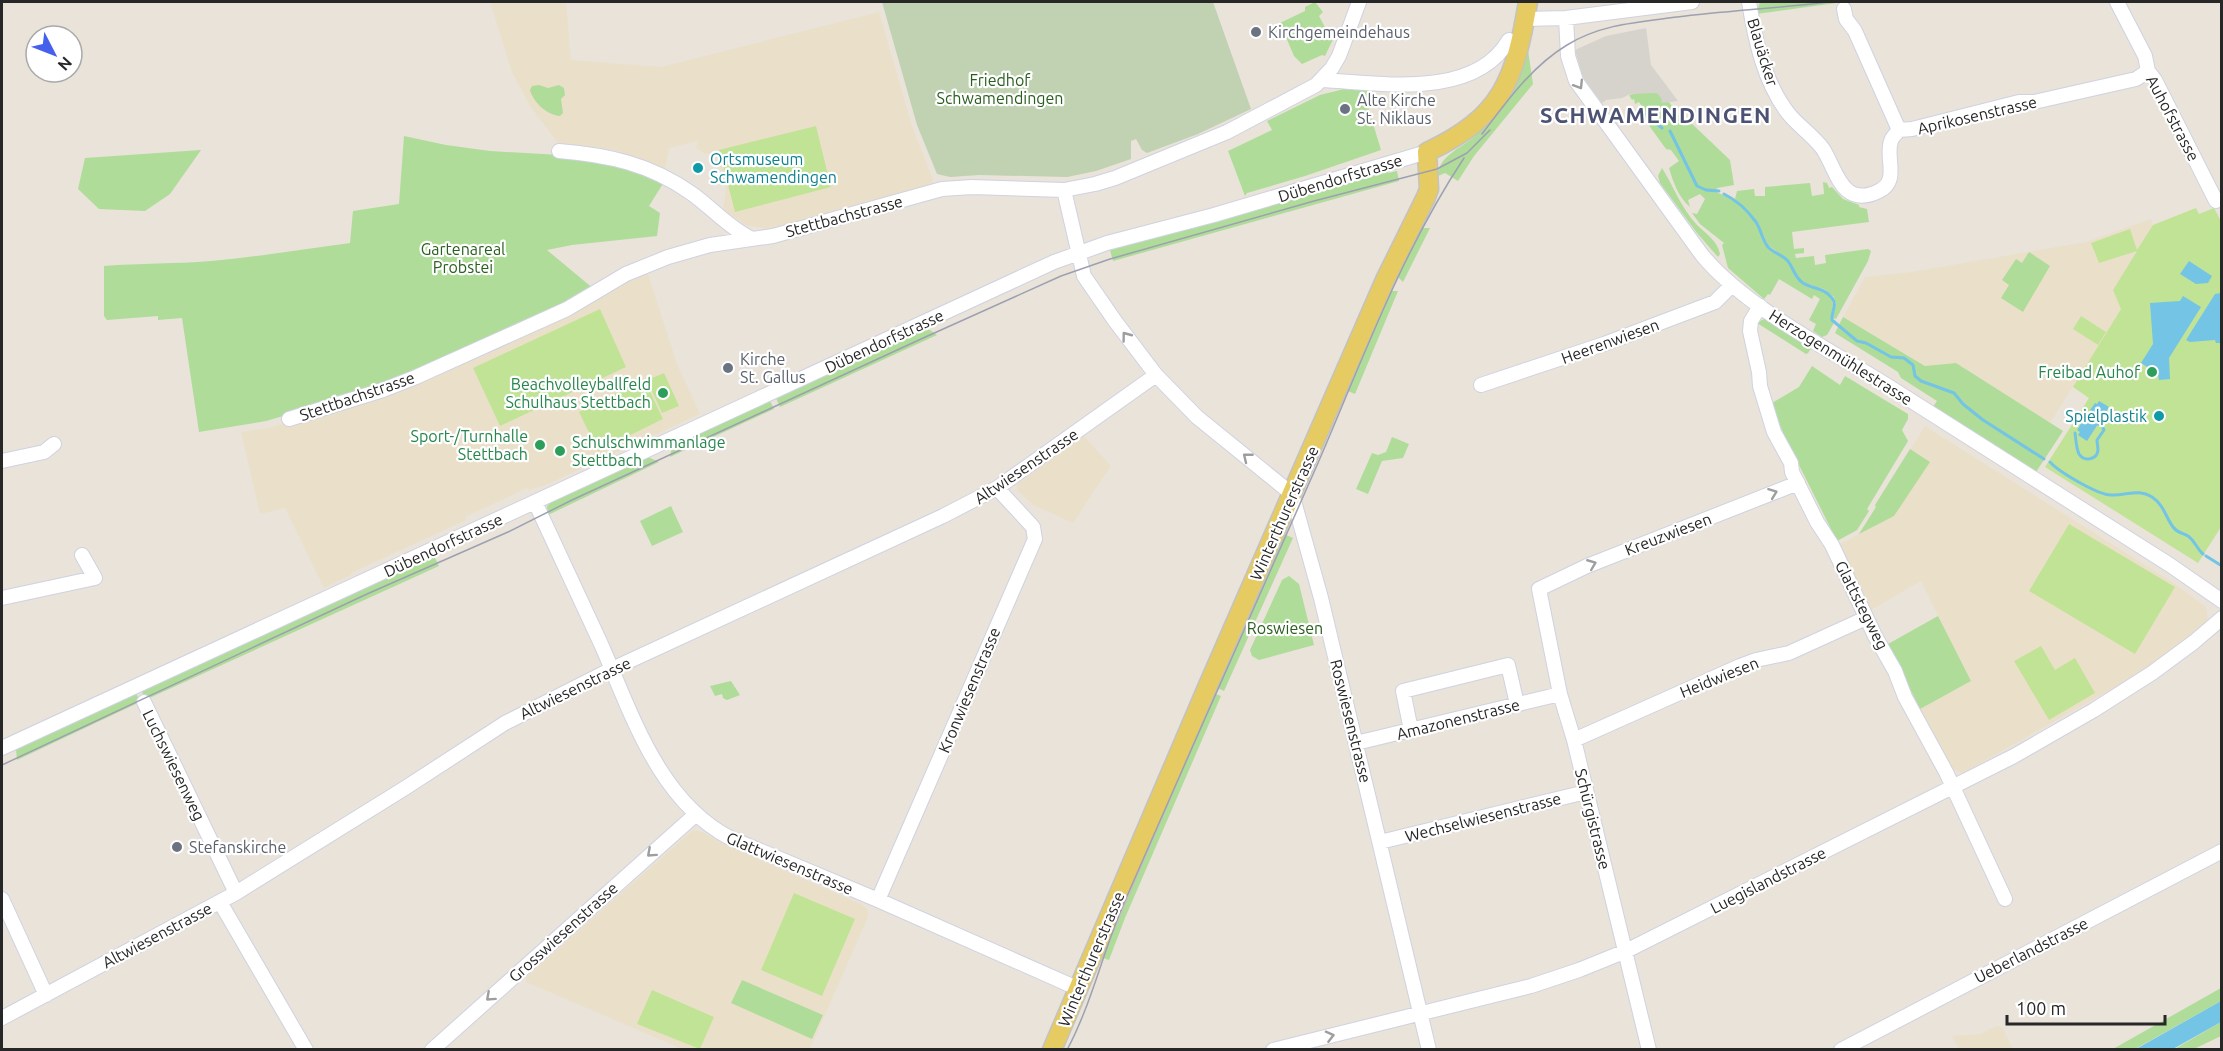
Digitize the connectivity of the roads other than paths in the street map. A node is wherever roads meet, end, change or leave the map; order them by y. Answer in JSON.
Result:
{"nodes":[{"id":1,"x":1359,"y":2,"type":"edge"},
{"id":2,"x":1692,"y":2,"type":"edge"},
{"id":3,"x":1749,"y":2,"type":"edge"},
{"id":4,"x":2117,"y":2,"type":"edge"},
{"id":5,"x":1844,"y":9,"type":"dead end"},
{"id":6,"x":1527,"y":10,"type":"edge"},
{"id":7,"x":1566,"y":18,"type":"junction"},
{"id":8,"x":1509,"y":40,"type":"dead end"},
{"id":9,"x":2148,"y":71,"type":"junction"},
{"id":10,"x":1322,"y":80,"type":"junction"},
{"id":11,"x":1899,"y":130,"type":"junction"},
{"id":12,"x":559,"y":151,"type":"dead end"},
{"id":13,"x":1427,"y":153,"type":"junction"},
{"id":14,"x":1064,"y":190,"type":"junction"},
{"id":15,"x":2216,"y":201,"type":"dead end"},
{"id":16,"x":750,"y":238,"type":"junction"},
{"id":17,"x":1080,"y":252,"type":"junction"},
{"id":18,"x":1732,"y":285,"type":"junction"},
{"id":19,"x":1760,"y":306,"type":"junction"},
{"id":20,"x":1156,"y":375,"type":"junction"},
{"id":21,"x":1481,"y":385,"type":"dead end"},
{"id":22,"x":289,"y":419,"type":"dead end"},
{"id":23,"x":54,"y":444,"type":"dead end"},
{"id":24,"x":2,"y":461,"type":"edge"},
{"id":25,"x":1798,"y":483,"type":"junction"},
{"id":26,"x":998,"y":488,"type":"junction"},
{"id":27,"x":1292,"y":494,"type":"junction"},
{"id":28,"x":535,"y":502,"type":"junction"},
{"id":29,"x":82,"y":555,"type":"dead end"},
{"id":30,"x":1539,"y":589,"type":"joint"},
{"id":31,"x":2,"y":597,"type":"edge"},
{"id":32,"x":2222,"y":601,"type":"edge"},
{"id":33,"x":1866,"y":618,"type":"junction"},
{"id":34,"x":2222,"y":618,"type":"edge"},
{"id":35,"x":612,"y":669,"type":"junction"},
{"id":36,"x":1560,"y":694,"type":"junction"},
{"id":37,"x":144,"y":702,"type":"dead end"},
{"id":38,"x":1518,"y":704,"type":"junction"},
{"id":39,"x":1411,"y":730,"type":"junction"},
{"id":40,"x":1574,"y":740,"type":"junction"},
{"id":41,"x":1356,"y":743,"type":"junction"},
{"id":42,"x":2,"y":748,"type":"edge"},
{"id":43,"x":1953,"y":787,"type":"junction"},
{"id":44,"x":1586,"y":792,"type":"junction"},
{"id":45,"x":695,"y":815,"type":"junction"},
{"id":46,"x":1380,"y":842,"type":"junction"},
{"id":47,"x":2222,"y":851,"type":"edge"},
{"id":48,"x":236,"y":893,"type":"junction"},
{"id":49,"x":2,"y":899,"type":"edge"},
{"id":50,"x":2005,"y":899,"type":"dead end"},
{"id":51,"x":878,"y":900,"type":"junction"},
{"id":52,"x":220,"y":902,"type":"junction"},
{"id":53,"x":1626,"y":951,"type":"junction"},
{"id":54,"x":1079,"y":989,"type":"junction"},
{"id":55,"x":46,"y":995,"type":"junction"},
{"id":56,"x":1420,"y":1014,"type":"junction"},
{"id":57,"x":2,"y":1018,"type":"edge"},
{"id":58,"x":306,"y":1050,"type":"edge"},
{"id":59,"x":432,"y":1050,"type":"edge"},
{"id":60,"x":1052,"y":1050,"type":"edge"},
{"id":61,"x":1273,"y":1050,"type":"edge"},
{"id":62,"x":1429,"y":1050,"type":"edge"},
{"id":63,"x":1649,"y":1050,"type":"edge"},
{"id":64,"x":1841,"y":1050,"type":"edge"}],
"edges":[{"from":1,"to":10,"type":"street","name":"Stettbachstrasse"},
{"from":2,"to":7,"type":"street"},
{"from":3,"to":11,"type":"street","name":"Blauäcker"},
{"from":4,"to":9,"type":"street","name":"Auhofstrasse"},
{"from":5,"to":11,"type":"street","name":"Aprikosenstrasse"},
{"from":6,"to":7,"type":"street"},
{"from":6,"to":13,"type":"main road"},
{"from":7,"to":18,"type":"street","name":"Herzogenmühlestrasse","one_way":true},
{"from":8,"to":10,"type":"street"},
{"from":9,"to":11,"type":"street","name":"Aprikosenstrasse"},
{"from":9,"to":15,"type":"street","name":"Auhofstrasse"},
{"from":10,"to":14,"type":"street","name":"Stettbachstrasse"},
{"from":12,"to":16,"type":"street"},
{"from":13,"to":17,"type":"street","name":"Dübendorfstrasse"},
{"from":13,"to":27,"type":"main road","name":"Winterthurerstrasse"},
{"from":14,"to":16,"type":"street","name":"Stettbachstrasse"},
{"from":14,"to":17,"type":"street"},
{"from":16,"to":22,"type":"street","name":"Stettbachstrasse"},
{"from":20,"to":17,"type":"street","one_way":true},
{"from":17,"to":28,"type":"street","name":"Dübendorfstrasse"},
{"from":18,"to":19,"type":"street","name":"Herzogenmühlestrasse"},
{"from":18,"to":21,"type":"street","name":"Heerenwiesen"},
{"from":19,"to":25,"type":"street","name":"Glattstegweg"},
{"from":19,"to":32,"type":"street","name":"Herzogenmühlestrasse"},
{"from":20,"to":26,"type":"street","name":"Altwiesenstrasse"},
{"from":27,"to":20,"type":"street","one_way":true},
{"from":23,"to":24,"type":"street"},
{"from":30,"to":25,"type":"street","name":"Kreuzwiesen","one_way":true},
{"from":25,"to":33,"type":"street","name":"Glattstegweg"},
{"from":26,"to":35,"type":"street","name":"Altwiesenstrasse"},
{"from":26,"to":51,"type":"street","name":"Kronwiesenstrasse"},
{"from":27,"to":41,"type":"street","name":"Roswiesenstrasse"},
{"from":27,"to":54,"type":"main road","name":"Winterthurerstrasse"},
{"from":28,"to":35,"type":"street","name":"Glattwiesenstrasse"},
{"from":28,"to":42,"type":"street","name":"Dübendorfstrasse"},
{"from":29,"to":31,"type":"street"},
{"from":30,"to":36,"type":"street","name":"Schürgistrasse"},
{"from":33,"to":40,"type":"street","name":"Heidwiesen"},
{"from":33,"to":43,"type":"street","name":"Glattstegweg"},
{"from":34,"to":43,"type":"street","name":"Luegislandstrasse"},
{"from":35,"to":45,"type":"street","name":"Glattwiesenstrasse"},
{"from":35,"to":48,"type":"street","name":"Altwiesenstrasse"},
{"from":36,"to":38,"type":"street","name":"Amazonenstrasse"},
{"from":36,"to":40,"type":"street","name":"Schürgistrasse"},
{"from":37,"to":48,"type":"street","name":"Luchswiesenweg"},
{"from":38,"to":39,"type":"street","name":"Amazonenstrasse"},
{"from":38,"to":39,"type":"street"},
{"from":39,"to":41,"type":"street","name":"Amazonenstrasse"},
{"from":40,"to":44,"type":"street","name":"Schürgistrasse"},
{"from":41,"to":46,"type":"street","name":"Roswiesenstrasse"},
{"from":43,"to":50,"type":"street","name":"Glattstegweg"},
{"from":43,"to":53,"type":"street","name":"Luegislandstrasse"},
{"from":44,"to":46,"type":"street","name":"Wechselwiesenstrasse"},
{"from":44,"to":53,"type":"street","name":"Schürgistrasse"},
{"from":45,"to":51,"type":"street","name":"Glattwiesenstrasse"},
{"from":45,"to":59,"type":"street","name":"Grosswiesenstrasse","one_way":true},
{"from":46,"to":56,"type":"street","name":"Roswiesenstrasse"},
{"from":47,"to":64,"type":"street","name":"Ueberlandstrasse"},
{"from":48,"to":52,"type":"street","name":"Altwiesenstrasse"},
{"from":49,"to":55,"type":"street"},
{"from":51,"to":54,"type":"street","name":"Glattwiesenstrasse"},
{"from":52,"to":55,"type":"street","name":"Altwiesenstrasse"},
{"from":52,"to":58,"type":"street"},
{"from":53,"to":56,"type":"street","name":"Luegislandstrasse"},
{"from":53,"to":63,"type":"street","name":"Schürgistrasse"},
{"from":54,"to":60,"type":"main road","name":"Winterthurerstrasse"},
{"from":55,"to":57,"type":"street","name":"Altwiesenstrasse"},
{"from":61,"to":56,"type":"street","name":"Luegislandstrasse","one_way":true},
{"from":56,"to":62,"type":"street","name":"Roswiesenstrasse"}]}
